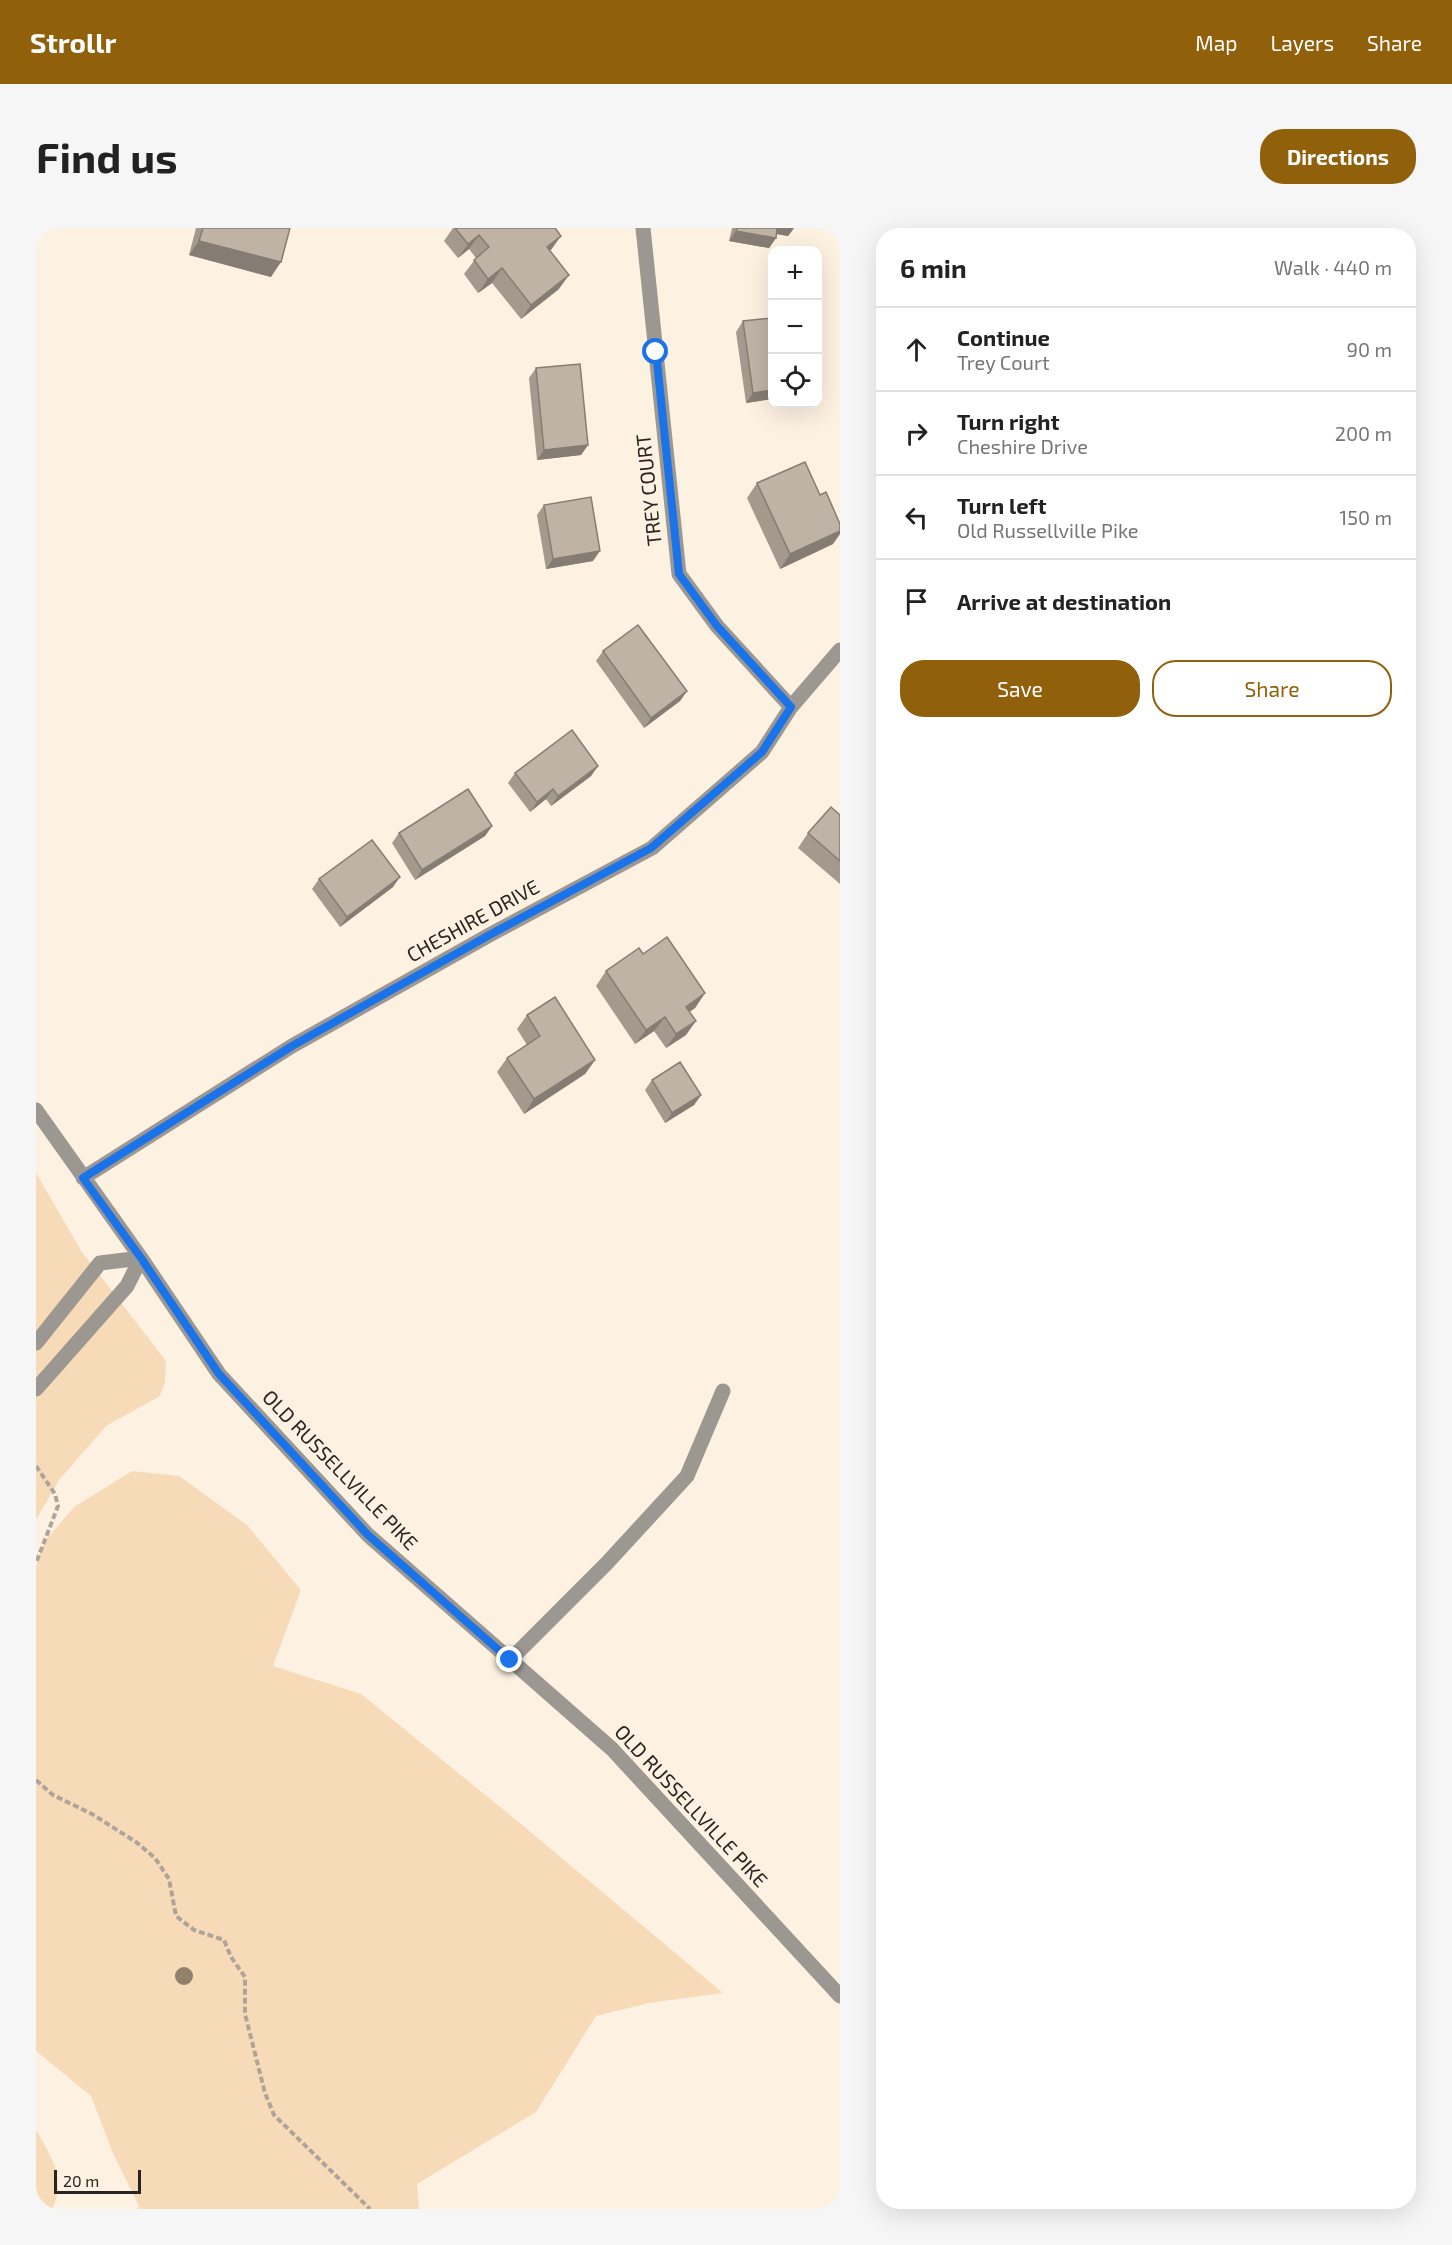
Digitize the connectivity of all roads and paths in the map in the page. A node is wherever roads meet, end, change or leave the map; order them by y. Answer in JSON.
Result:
{"nodes":[{"id":1,"x":643,"y":228,"type":"edge"},
{"id":2,"x":840,"y":650,"type":"edge"},
{"id":3,"x":791,"y":707,"type":"junction"},
{"id":4,"x":36,"y":1110,"type":"edge"},
{"id":5,"x":83,"y":1178,"type":"junction"},
{"id":6,"x":141,"y":1258,"type":"junction"},
{"id":7,"x":36,"y":1342,"type":"edge"},
{"id":8,"x":36,"y":1389,"type":"edge"},
{"id":9,"x":723,"y":1391,"type":"dead end"},
{"id":10,"x":36,"y":1466,"type":"edge"},
{"id":11,"x":36,"y":1563,"type":"edge"},
{"id":12,"x":510,"y":1660,"type":"junction"},
{"id":13,"x":36,"y":1780,"type":"edge"},
{"id":14,"x":840,"y":1996,"type":"edge"},
{"id":15,"x":370,"y":2209,"type":"edge"}],
"edges":[{"from":1,"to":3,"type":"street","name":"TREY COURT"},
{"from":2,"to":3,"type":"street","name":"CHESHIRE DRIVE"},
{"from":3,"to":5,"type":"street","name":"CHESHIRE DRIVE"},
{"from":4,"to":5,"type":"street","name":"OLD RUSSELLVILLE PIKE"},
{"from":5,"to":6,"type":"street","name":"OLD RUSSELLVILLE PIKE"},
{"from":6,"to":7,"type":"street"},
{"from":6,"to":8,"type":"street"},
{"from":6,"to":12,"type":"street","name":"OLD RUSSELLVILLE PIKE"},
{"from":9,"to":12,"type":"street"},
{"from":10,"to":11,"type":"path"},
{"from":12,"to":14,"type":"street","name":"OLD RUSSELLVILLE PIKE"},
{"from":13,"to":15,"type":"path"}]}
